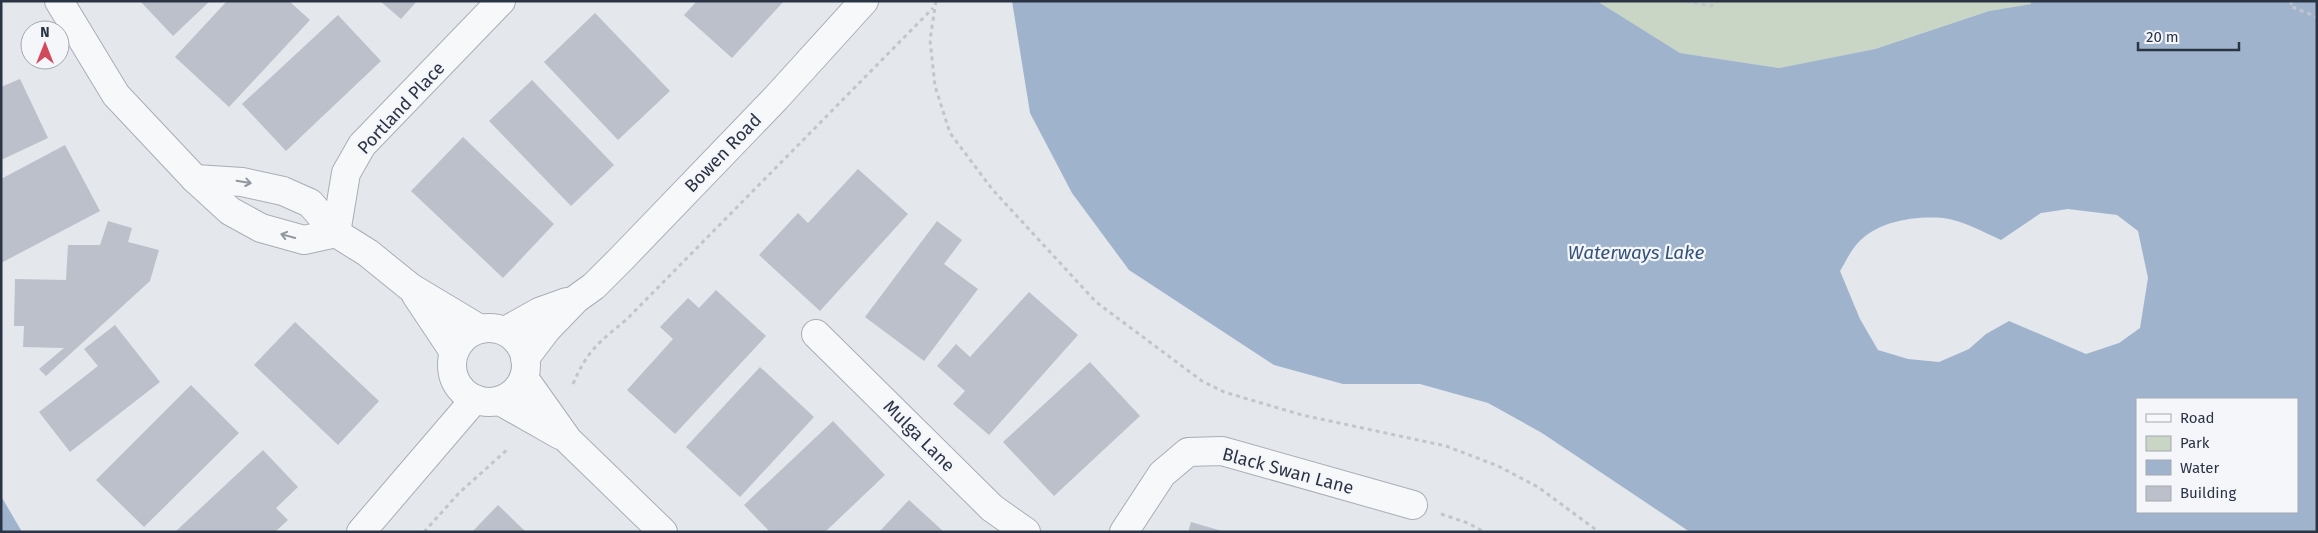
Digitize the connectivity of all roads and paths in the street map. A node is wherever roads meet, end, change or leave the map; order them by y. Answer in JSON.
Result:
{"nodes":[{"id":1,"x":58,"y":1,"type":"edge"},
{"id":2,"x":501,"y":1,"type":"edge"},
{"id":3,"x":864,"y":1,"type":"edge"},
{"id":4,"x":936,"y":1,"type":"edge"},
{"id":5,"x":1686,"y":1,"type":"edge"},
{"id":6,"x":1717,"y":1,"type":"edge"},
{"id":7,"x":2292,"y":1,"type":"edge"},
{"id":8,"x":933,"y":8,"type":"junction"},
{"id":9,"x":2317,"y":17,"type":"edge"},
{"id":10,"x":195,"y":179,"type":"junction"},
{"id":11,"x":336,"y":233,"type":"junction"},
{"id":12,"x":410,"y":287,"type":"junction"},
{"id":13,"x":576,"y":299,"type":"junction"},
{"id":14,"x":492,"y":330,"type":"junction"},
{"id":15,"x":816,"y":334,"type":"dead end"},
{"id":16,"x":454,"y":352,"type":"junction"},
{"id":17,"x":524,"y":368,"type":"junction"},
{"id":18,"x":573,"y":384,"type":"dead end"},
{"id":19,"x":477,"y":394,"type":"junction"},
{"id":20,"x":568,"y":440,"type":"junction"},
{"id":21,"x":509,"y":448,"type":"dead end"},
{"id":22,"x":1413,"y":505,"type":"joint"},
{"id":23,"x":361,"y":532,"type":"edge"},
{"id":24,"x":424,"y":532,"type":"edge"},
{"id":25,"x":663,"y":532,"type":"edge"},
{"id":26,"x":1026,"y":532,"type":"edge"},
{"id":27,"x":1124,"y":532,"type":"edge"},
{"id":28,"x":1484,"y":532,"type":"edge"},
{"id":29,"x":1599,"y":532,"type":"edge"}],
"edges":[{"from":1,"to":10,"type":"street"},
{"from":2,"to":11,"type":"street","name":"Portland Place"},
{"from":3,"to":13,"type":"street","name":"Bowen Road"},
{"from":4,"to":8,"type":"path"},
{"from":5,"to":6,"type":"path"},
{"from":7,"to":9,"type":"path"},
{"from":8,"to":18,"type":"path"},
{"from":8,"to":29,"type":"path"},
{"from":10,"to":11,"type":"street","one_way":true},
{"from":11,"to":10,"type":"street","one_way":true},
{"from":11,"to":12,"type":"street"},
{"from":12,"to":14,"type":"street"},
{"from":12,"to":16,"type":"street"},
{"from":13,"to":14,"type":"street","name":"Bowen Road"},
{"from":13,"to":17,"type":"street","name":"Bowen Road"},
{"from":14,"to":16,"type":"street"},
{"from":14,"to":17,"type":"street"},
{"from":15,"to":26,"type":"street","name":"Mulga Lane"},
{"from":16,"to":19,"type":"street"},
{"from":17,"to":19,"type":"street"},
{"from":17,"to":20,"type":"street"},
{"from":19,"to":20,"type":"street"},
{"from":19,"to":23,"type":"street"},
{"from":20,"to":25,"type":"street"},
{"from":21,"to":24,"type":"path"},
{"from":22,"to":27,"type":"street","name":"Black Swan Lane"},
{"from":22,"to":28,"type":"path"}]}
